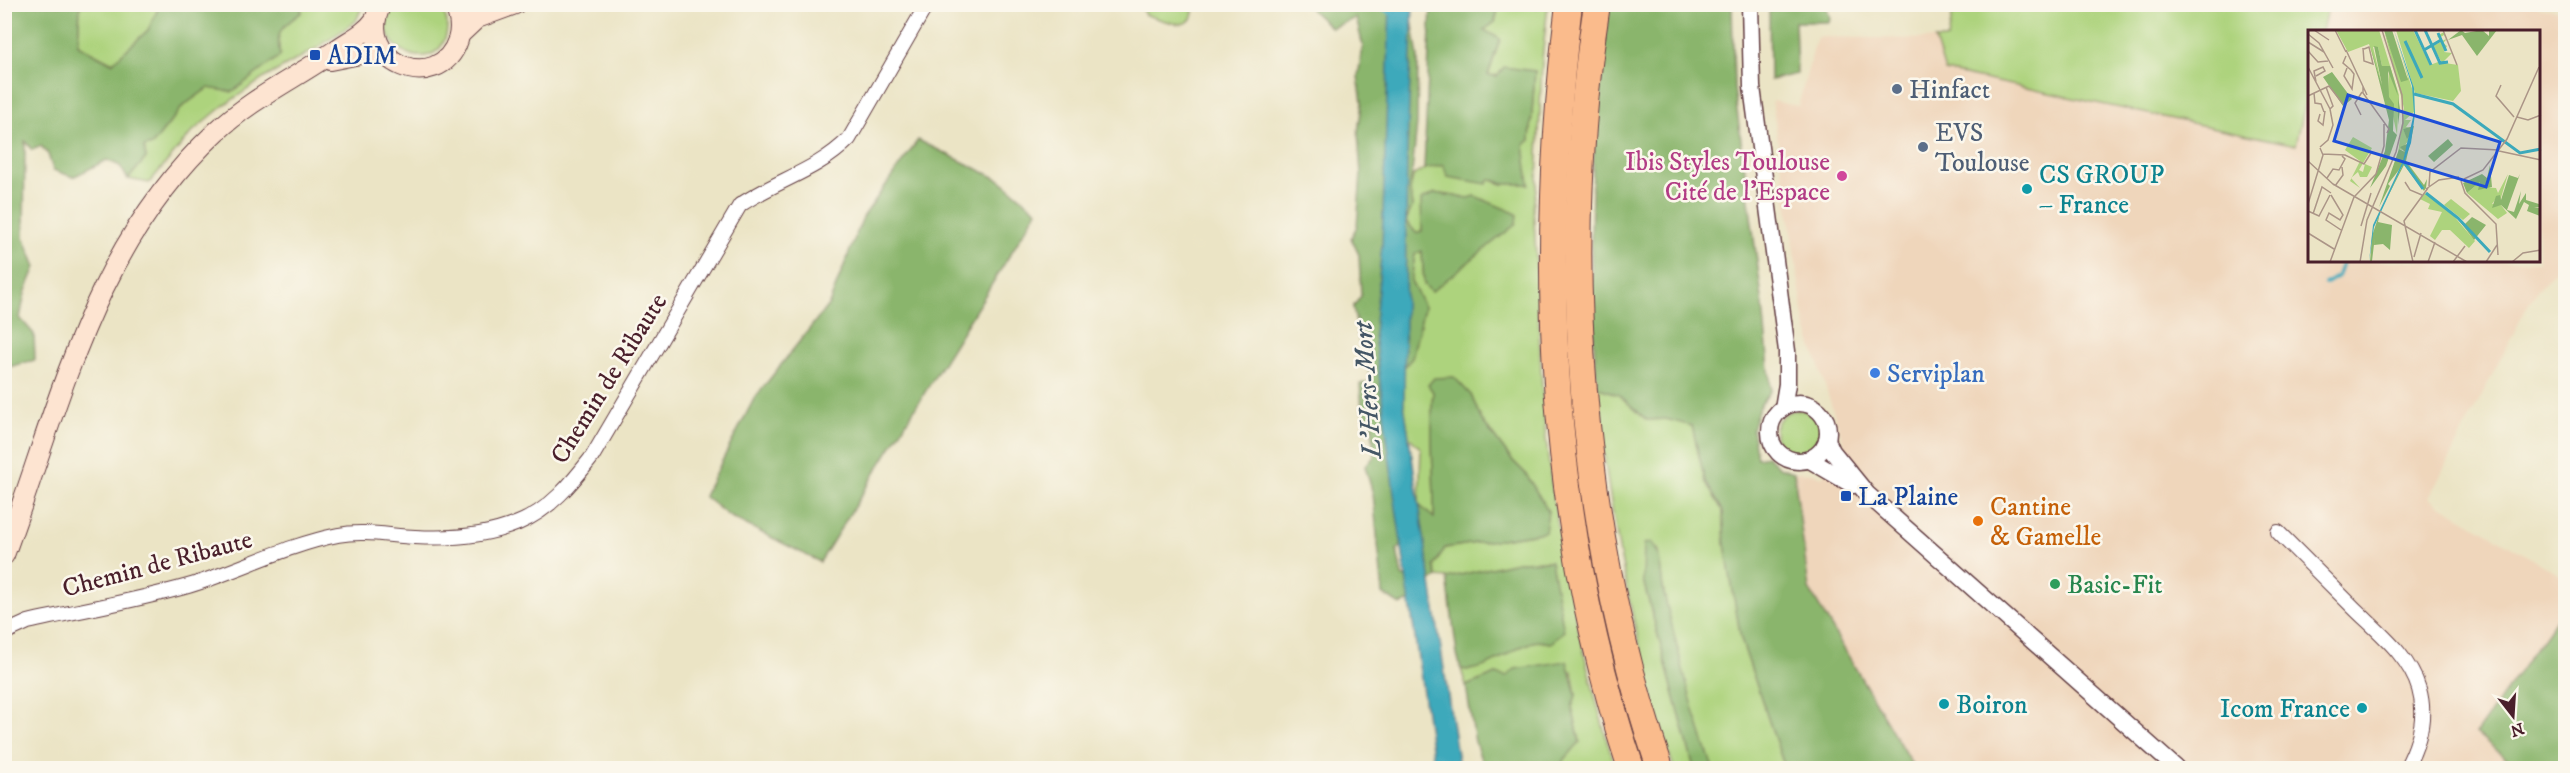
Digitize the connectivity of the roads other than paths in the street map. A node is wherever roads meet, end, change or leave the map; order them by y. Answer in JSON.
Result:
{"nodes":[{"id":1,"x":454,"y":4,"type":"edge"},
{"id":2,"x":515,"y":4,"type":"edge"},
{"id":3,"x":927,"y":4,"type":"edge"},
{"id":4,"x":1569,"y":4,"type":"edge"},
{"id":5,"x":1597,"y":4,"type":"edge"},
{"id":6,"x":1750,"y":4,"type":"edge"},
{"id":7,"x":378,"y":12,"type":"edge"},
{"id":8,"x":460,"y":34,"type":"junction"},
{"id":9,"x":386,"y":56,"type":"junction"},
{"id":10,"x":320,"y":62,"type":"junction"},
{"id":11,"x":1787,"y":351,"type":"junction"},
{"id":12,"x":1806,"y":404,"type":"junction"},
{"id":13,"x":1783,"y":408,"type":"junction"},
{"id":14,"x":1827,"y":440,"type":"junction"},
{"id":15,"x":1810,"y":460,"type":"junction"},
{"id":16,"x":1867,"y":494,"type":"junction"},
{"id":17,"x":2278,"y":532,"type":"dead end"},
{"id":18,"x":4,"y":555,"type":"edge"},
{"id":19,"x":4,"y":620,"type":"edge"},
{"id":20,"x":28,"y":622,"type":"junction"},
{"id":21,"x":4,"y":633,"type":"edge"},
{"id":22,"x":1631,"y":768,"type":"edge"},
{"id":23,"x":1660,"y":768,"type":"edge"},
{"id":24,"x":2176,"y":768,"type":"edge"},
{"id":25,"x":2406,"y":768,"type":"edge"}],
"edges":[{"from":1,"to":8,"type":"main road"},
{"from":2,"to":8,"type":"main road"},
{"from":3,"to":20,"type":"street","name":"Chemin de Ribaute"},
{"from":4,"to":22,"type":"highway"},
{"from":5,"to":23,"type":"highway"},
{"from":6,"to":11,"type":"street"},
{"from":7,"to":9,"type":"main road"},
{"from":7,"to":10,"type":"main road"},
{"from":8,"to":9,"type":"main road"},
{"from":9,"to":10,"type":"main road"},
{"from":10,"to":18,"type":"main road"},
{"from":11,"to":12,"type":"street"},
{"from":11,"to":13,"type":"street"},
{"from":12,"to":13,"type":"street"},
{"from":12,"to":14,"type":"street"},
{"from":13,"to":15,"type":"street"},
{"from":14,"to":15,"type":"street"},
{"from":14,"to":16,"type":"street"},
{"from":15,"to":16,"type":"street"},
{"from":16,"to":24,"type":"street"},
{"from":17,"to":25,"type":"street"},
{"from":19,"to":20,"type":"street","name":"Chemin de Ribaute"},
{"from":20,"to":21,"type":"street","name":"Chemin de Ribaute"}]}
